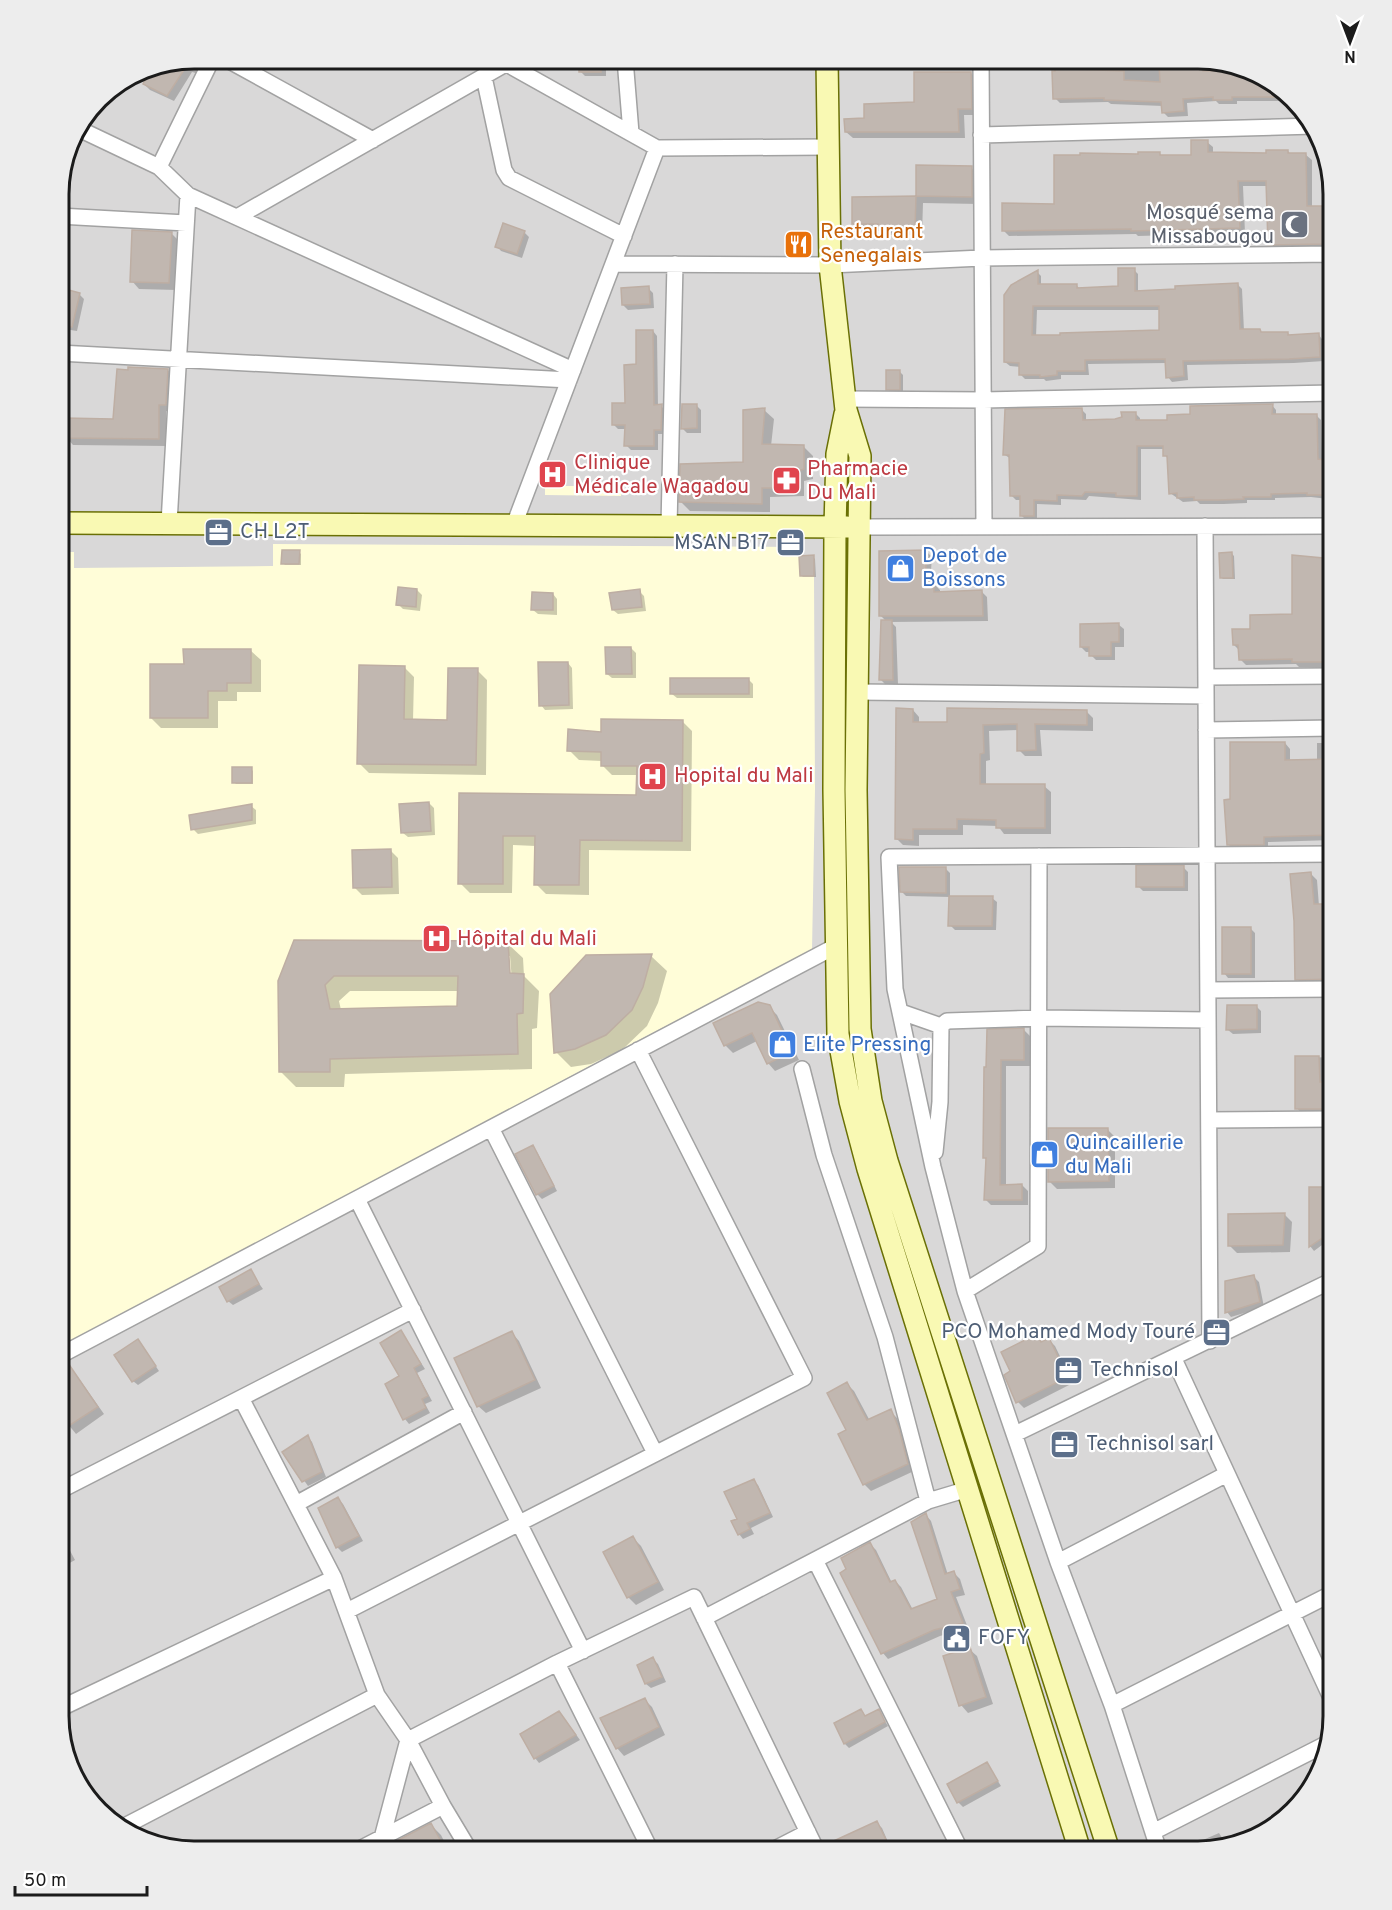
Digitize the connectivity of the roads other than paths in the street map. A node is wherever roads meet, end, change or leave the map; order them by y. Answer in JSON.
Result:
{"nodes":[{"id":1,"x":207,"y":69,"type":"edge"},
{"id":2,"x":246,"y":69,"type":"edge"},
{"id":3,"x":493,"y":69,"type":"edge"},
{"id":4,"x":517,"y":69,"type":"edge"},
{"id":5,"x":626,"y":69,"type":"edge"},
{"id":6,"x":827,"y":69,"type":"edge"},
{"id":7,"x":981,"y":69,"type":"edge"},
{"id":8,"x":484,"y":76,"type":"junction"},
{"id":9,"x":1302,"y":126,"type":"edge"},
{"id":10,"x":85,"y":133,"type":"edge"},
{"id":11,"x":631,"y":133,"type":"junction"},
{"id":12,"x":981,"y":135,"type":"junction"},
{"id":13,"x":373,"y":140,"type":"junction"},
{"id":14,"x":828,"y":147,"type":"junction"},
{"id":15,"x":657,"y":148,"type":"junction"},
{"id":16,"x":159,"y":167,"type":"junction"},
{"id":17,"x":188,"y":195,"type":"junction"},
{"id":18,"x":69,"y":217,"type":"edge"},
{"id":19,"x":237,"y":217,"type":"junction"},
{"id":20,"x":186,"y":223,"type":"junction"},
{"id":21,"x":624,"y":236,"type":"junction"},
{"id":22,"x":1323,"y":254,"type":"edge"},
{"id":23,"x":982,"y":258,"type":"junction"},
{"id":24,"x":614,"y":264,"type":"junction"},
{"id":25,"x":675,"y":264,"type":"junction"},
{"id":26,"x":830,"y":265,"type":"junction"},
{"id":27,"x":69,"y":353,"type":"edge"},
{"id":28,"x":178,"y":359,"type":"junction"},
{"id":29,"x":571,"y":375,"type":"junction"},
{"id":30,"x":1323,"y":393,"type":"edge"},
{"id":31,"x":983,"y":400,"type":"junction"},
{"id":32,"x":846,"y":405,"type":"junction"},
{"id":33,"x":69,"y":523,"type":"edge"},
{"id":34,"x":169,"y":523,"type":"junction"},
{"id":35,"x":514,"y":525,"type":"junction"},
{"id":36,"x":669,"y":526,"type":"junction"},
{"id":37,"x":834,"y":526,"type":"junction"},
{"id":38,"x":859,"y":526,"type":"junction"},
{"id":39,"x":984,"y":526,"type":"junction"},
{"id":40,"x":1205,"y":526,"type":"junction"},
{"id":41,"x":1323,"y":526,"type":"edge"},
{"id":42,"x":1323,"y":676,"type":"edge"},
{"id":43,"x":1206,"y":677,"type":"junction"},
{"id":44,"x":857,"y":692,"type":"junction"},
{"id":45,"x":1206,"y":696,"type":"junction"},
{"id":46,"x":1323,"y":728,"type":"edge"},
{"id":47,"x":1206,"y":730,"type":"junction"},
{"id":48,"x":1323,"y":854,"type":"edge"},
{"id":49,"x":1207,"y":855,"type":"junction"},
{"id":50,"x":1039,"y":856,"type":"junction"},
{"id":51,"x":836,"y":946,"type":"junction"},
{"id":52,"x":1323,"y":989,"type":"edge"},
{"id":53,"x":1208,"y":990,"type":"junction"},
{"id":54,"x":901,"y":1012,"type":"junction"},
{"id":55,"x":1039,"y":1018,"type":"junction"},
{"id":56,"x":1208,"y":1020,"type":"junction"},
{"id":57,"x":941,"y":1026,"type":"junction"},
{"id":58,"x":638,"y":1050,"type":"junction"},
{"id":59,"x":802,"y":1069,"type":"dead end"},
{"id":60,"x":1323,"y":1119,"type":"edge"},
{"id":61,"x":1209,"y":1120,"type":"junction"},
{"id":62,"x":491,"y":1128,"type":"junction"},
{"id":63,"x":933,"y":1167,"type":"junction"},
{"id":64,"x":357,"y":1198,"type":"junction"},
{"id":65,"x":1323,"y":1285,"type":"edge"},
{"id":66,"x":965,"y":1291,"type":"junction"},
{"id":67,"x":413,"y":1310,"type":"junction"},
{"id":68,"x":1210,"y":1341,"type":"junction"},
{"id":69,"x":69,"y":1351,"type":"edge"},
{"id":70,"x":1174,"y":1359,"type":"junction"},
{"id":71,"x":241,"y":1398,"type":"junction"},
{"id":72,"x":464,"y":1412,"type":"junction"},
{"id":73,"x":1015,"y":1434,"type":"junction"},
{"id":74,"x":655,"y":1453,"type":"junction"},
{"id":75,"x":1227,"y":1474,"type":"junction"},
{"id":76,"x":69,"y":1485,"type":"edge"},
{"id":77,"x":968,"y":1489,"type":"junction"},
{"id":78,"x":928,"y":1501,"type":"junction"},
{"id":79,"x":296,"y":1504,"type":"junction"},
{"id":80,"x":518,"y":1522,"type":"junction"},
{"id":81,"x":815,"y":1560,"type":"junction"},
{"id":82,"x":1059,"y":1562,"type":"junction"},
{"id":83,"x":334,"y":1578,"type":"junction"},
{"id":84,"x":1323,"y":1599,"type":"edge"},
{"id":85,"x":346,"y":1611,"type":"junction"},
{"id":86,"x":1293,"y":1614,"type":"junction"},
{"id":87,"x":704,"y":1618,"type":"junction"},
{"id":88,"x":582,"y":1651,"type":"junction"},
{"id":89,"x":557,"y":1663,"type":"junction"},
{"id":90,"x":1323,"y":1678,"type":"edge"},
{"id":91,"x":377,"y":1695,"type":"junction"},
{"id":92,"x":69,"y":1704,"type":"edge"},
{"id":93,"x":1112,"y":1705,"type":"junction"},
{"id":94,"x":408,"y":1740,"type":"junction"},
{"id":95,"x":1319,"y":1748,"type":"edge"},
{"id":96,"x":443,"y":1806,"type":"junction"},
{"id":97,"x":130,"y":1823,"type":"edge"},
{"id":98,"x":808,"y":1832,"type":"junction"},
{"id":99,"x":1153,"y":1832,"type":"junction"},
{"id":100,"x":382,"y":1838,"type":"junction"},
{"id":101,"x":376,"y":1841,"type":"edge"},
{"id":102,"x":464,"y":1841,"type":"edge"},
{"id":103,"x":646,"y":1841,"type":"edge"},
{"id":104,"x":790,"y":1841,"type":"edge"},
{"id":105,"x":812,"y":1841,"type":"edge"},
{"id":106,"x":956,"y":1841,"type":"edge"},
{"id":107,"x":1077,"y":1841,"type":"edge"},
{"id":108,"x":1106,"y":1841,"type":"edge"},
{"id":109,"x":1156,"y":1841,"type":"edge"}],
"edges":[{"from":1,"to":16,"type":"street"},
{"from":2,"to":13,"type":"street"},
{"from":3,"to":8,"type":"street"},
{"from":4,"to":11,"type":"street"},
{"from":5,"to":11,"type":"street"},
{"from":6,"to":14,"type":"street"},
{"from":7,"to":12,"type":"street"},
{"from":8,"to":13,"type":"street"},
{"from":8,"to":21,"type":"street"},
{"from":9,"to":12,"type":"street"},
{"from":10,"to":16,"type":"street"},
{"from":11,"to":15,"type":"street"},
{"from":12,"to":23,"type":"street"},
{"from":13,"to":19,"type":"street"},
{"from":14,"to":15,"type":"street"},
{"from":14,"to":26,"type":"street"},
{"from":15,"to":21,"type":"street"},
{"from":16,"to":17,"type":"street"},
{"from":17,"to":19,"type":"street"},
{"from":17,"to":20,"type":"street"},
{"from":18,"to":20,"type":"street"},
{"from":19,"to":29,"type":"street"},
{"from":20,"to":28,"type":"street"},
{"from":21,"to":24,"type":"street"},
{"from":22,"to":23,"type":"street"},
{"from":23,"to":26,"type":"street"},
{"from":23,"to":31,"type":"street"},
{"from":24,"to":25,"type":"street"},
{"from":24,"to":29,"type":"street"},
{"from":25,"to":26,"type":"street"},
{"from":25,"to":36,"type":"street"},
{"from":26,"to":32,"type":"street"},
{"from":27,"to":28,"type":"street"},
{"from":28,"to":29,"type":"street"},
{"from":28,"to":34,"type":"street"},
{"from":29,"to":35,"type":"street"},
{"from":30,"to":31,"type":"street"},
{"from":31,"to":32,"type":"street"},
{"from":31,"to":39,"type":"street"},
{"from":32,"to":37,"type":"street"},
{"from":32,"to":38,"type":"street"},
{"from":33,"to":34,"type":"street"},
{"from":34,"to":35,"type":"street"},
{"from":35,"to":36,"type":"street"},
{"from":36,"to":37,"type":"street"},
{"from":37,"to":38,"type":"street"},
{"from":37,"to":51,"type":"street"},
{"from":38,"to":39,"type":"street"},
{"from":38,"to":44,"type":"street"},
{"from":39,"to":40,"type":"street"},
{"from":40,"to":41,"type":"street"},
{"from":40,"to":43,"type":"street"},
{"from":42,"to":43,"type":"street"},
{"from":43,"to":45,"type":"street"},
{"from":44,"to":45,"type":"street"},
{"from":44,"to":108,"type":"street"},
{"from":45,"to":47,"type":"street"},
{"from":46,"to":47,"type":"street"},
{"from":47,"to":49,"type":"street"},
{"from":48,"to":49,"type":"street"},
{"from":49,"to":50,"type":"street"},
{"from":49,"to":53,"type":"street"},
{"from":50,"to":54,"type":"street"},
{"from":50,"to":55,"type":"street"},
{"from":51,"to":58,"type":"street"},
{"from":51,"to":77,"type":"street"},
{"from":52,"to":53,"type":"street"},
{"from":53,"to":56,"type":"street"},
{"from":54,"to":57,"type":"street"},
{"from":54,"to":63,"type":"street"},
{"from":55,"to":56,"type":"street"},
{"from":55,"to":57,"type":"street"},
{"from":55,"to":66,"type":"street"},
{"from":56,"to":61,"type":"street"},
{"from":57,"to":63,"type":"street"},
{"from":58,"to":62,"type":"street"},
{"from":58,"to":74,"type":"street"},
{"from":59,"to":78,"type":"street"},
{"from":60,"to":61,"type":"street"},
{"from":61,"to":68,"type":"street"},
{"from":62,"to":64,"type":"street"},
{"from":62,"to":74,"type":"street"},
{"from":63,"to":66,"type":"street"},
{"from":64,"to":67,"type":"street"},
{"from":64,"to":69,"type":"street"},
{"from":65,"to":68,"type":"street"},
{"from":66,"to":73,"type":"street"},
{"from":67,"to":71,"type":"street"},
{"from":67,"to":72,"type":"street"},
{"from":68,"to":70,"type":"street"},
{"from":70,"to":73,"type":"street"},
{"from":70,"to":75,"type":"street"},
{"from":71,"to":76,"type":"street"},
{"from":71,"to":79,"type":"street"},
{"from":72,"to":79,"type":"street"},
{"from":72,"to":80,"type":"street"},
{"from":73,"to":82,"type":"street"},
{"from":74,"to":80,"type":"street"},
{"from":75,"to":82,"type":"street"},
{"from":75,"to":86,"type":"street"},
{"from":77,"to":78,"type":"street"},
{"from":77,"to":107,"type":"street"},
{"from":78,"to":81,"type":"street"},
{"from":79,"to":83,"type":"street"},
{"from":80,"to":85,"type":"street"},
{"from":80,"to":88,"type":"street"},
{"from":81,"to":87,"type":"street"},
{"from":81,"to":106,"type":"street"},
{"from":82,"to":93,"type":"street"},
{"from":83,"to":85,"type":"street"},
{"from":83,"to":92,"type":"street"},
{"from":84,"to":86,"type":"street"},
{"from":85,"to":91,"type":"street"},
{"from":86,"to":90,"type":"street"},
{"from":86,"to":93,"type":"street"},
{"from":87,"to":88,"type":"street"},
{"from":87,"to":98,"type":"street"},
{"from":88,"to":89,"type":"street"},
{"from":89,"to":94,"type":"street"},
{"from":89,"to":103,"type":"street"},
{"from":91,"to":94,"type":"street"},
{"from":91,"to":97,"type":"street"},
{"from":93,"to":99,"type":"street"},
{"from":94,"to":96,"type":"street"},
{"from":94,"to":100,"type":"street"},
{"from":95,"to":99,"type":"street"},
{"from":96,"to":100,"type":"street"},
{"from":96,"to":102,"type":"street"},
{"from":98,"to":104,"type":"street"},
{"from":98,"to":105,"type":"street"},
{"from":99,"to":109,"type":"street"},
{"from":100,"to":101,"type":"street"}]}
